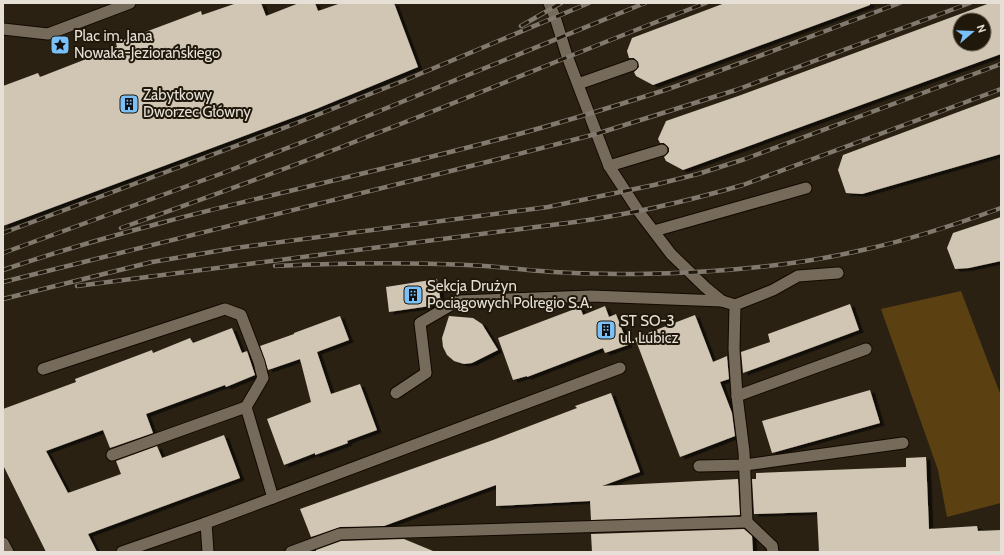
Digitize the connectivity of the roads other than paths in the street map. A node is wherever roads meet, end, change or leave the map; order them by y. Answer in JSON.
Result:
{"nodes":[{"id":1,"x":130,"y":3,"type":"edge"},
{"id":2,"x":548,"y":3,"type":"edge"},
{"id":3,"x":3,"y":29,"type":"edge"},
{"id":4,"x":632,"y":65,"type":"dead end"},
{"id":5,"x":578,"y":84,"type":"junction"},
{"id":6,"x":662,"y":150,"type":"dead end"},
{"id":7,"x":609,"y":166,"type":"junction"},
{"id":8,"x":806,"y":188,"type":"dead end"},
{"id":9,"x":654,"y":231,"type":"junction"},
{"id":10,"x":838,"y":273,"type":"dead end"},
{"id":11,"x":722,"y":301,"type":"junction"},
{"id":12,"x":734,"y":305,"type":"junction"},
{"id":13,"x":866,"y":349,"type":"dead end"},
{"id":14,"x":43,"y":368,"type":"dead end"},
{"id":15,"x":620,"y":368,"type":"dead end"},
{"id":16,"x":396,"y":393,"type":"dead end"},
{"id":17,"x":737,"y":396,"type":"junction"},
{"id":18,"x":246,"y":406,"type":"junction"},
{"id":19,"x":902,"y":443,"type":"dead end"},
{"id":20,"x":112,"y":455,"type":"dead end"},
{"id":21,"x":745,"y":465,"type":"junction"},
{"id":22,"x":699,"y":466,"type":"dead end"},
{"id":23,"x":273,"y":498,"type":"junction"},
{"id":24,"x":747,"y":522,"type":"junction"},
{"id":25,"x":206,"y":523,"type":"junction"},
{"id":26,"x":3,"y":543,"type":"edge"},
{"id":27,"x":772,"y":549,"type":"edge"},
{"id":28,"x":8,"y":552,"type":"edge"},
{"id":29,"x":122,"y":552,"type":"edge"},
{"id":30,"x":208,"y":552,"type":"edge"},
{"id":31,"x":291,"y":552,"type":"edge"}],
"edges":[{"from":1,"to":3,"type":"street"},
{"from":2,"to":5,"type":"street"},
{"from":4,"to":5,"type":"street"},
{"from":5,"to":7,"type":"street"},
{"from":6,"to":7,"type":"street"},
{"from":7,"to":9,"type":"street"},
{"from":8,"to":9,"type":"street"},
{"from":9,"to":11,"type":"street"},
{"from":10,"to":12,"type":"street"},
{"from":11,"to":12,"type":"street"},
{"from":11,"to":16,"type":"street"},
{"from":12,"to":17,"type":"street"},
{"from":13,"to":17,"type":"street"},
{"from":14,"to":18,"type":"street"},
{"from":15,"to":23,"type":"street"},
{"from":17,"to":21,"type":"street"},
{"from":18,"to":20,"type":"street"},
{"from":18,"to":23,"type":"street"},
{"from":19,"to":21,"type":"street"},
{"from":21,"to":22,"type":"street"},
{"from":21,"to":24,"type":"street"},
{"from":23,"to":25,"type":"street"},
{"from":24,"to":27,"type":"street"},
{"from":24,"to":31,"type":"street"},
{"from":25,"to":29,"type":"street"},
{"from":25,"to":30,"type":"street"},
{"from":26,"to":28,"type":"street"}]}
